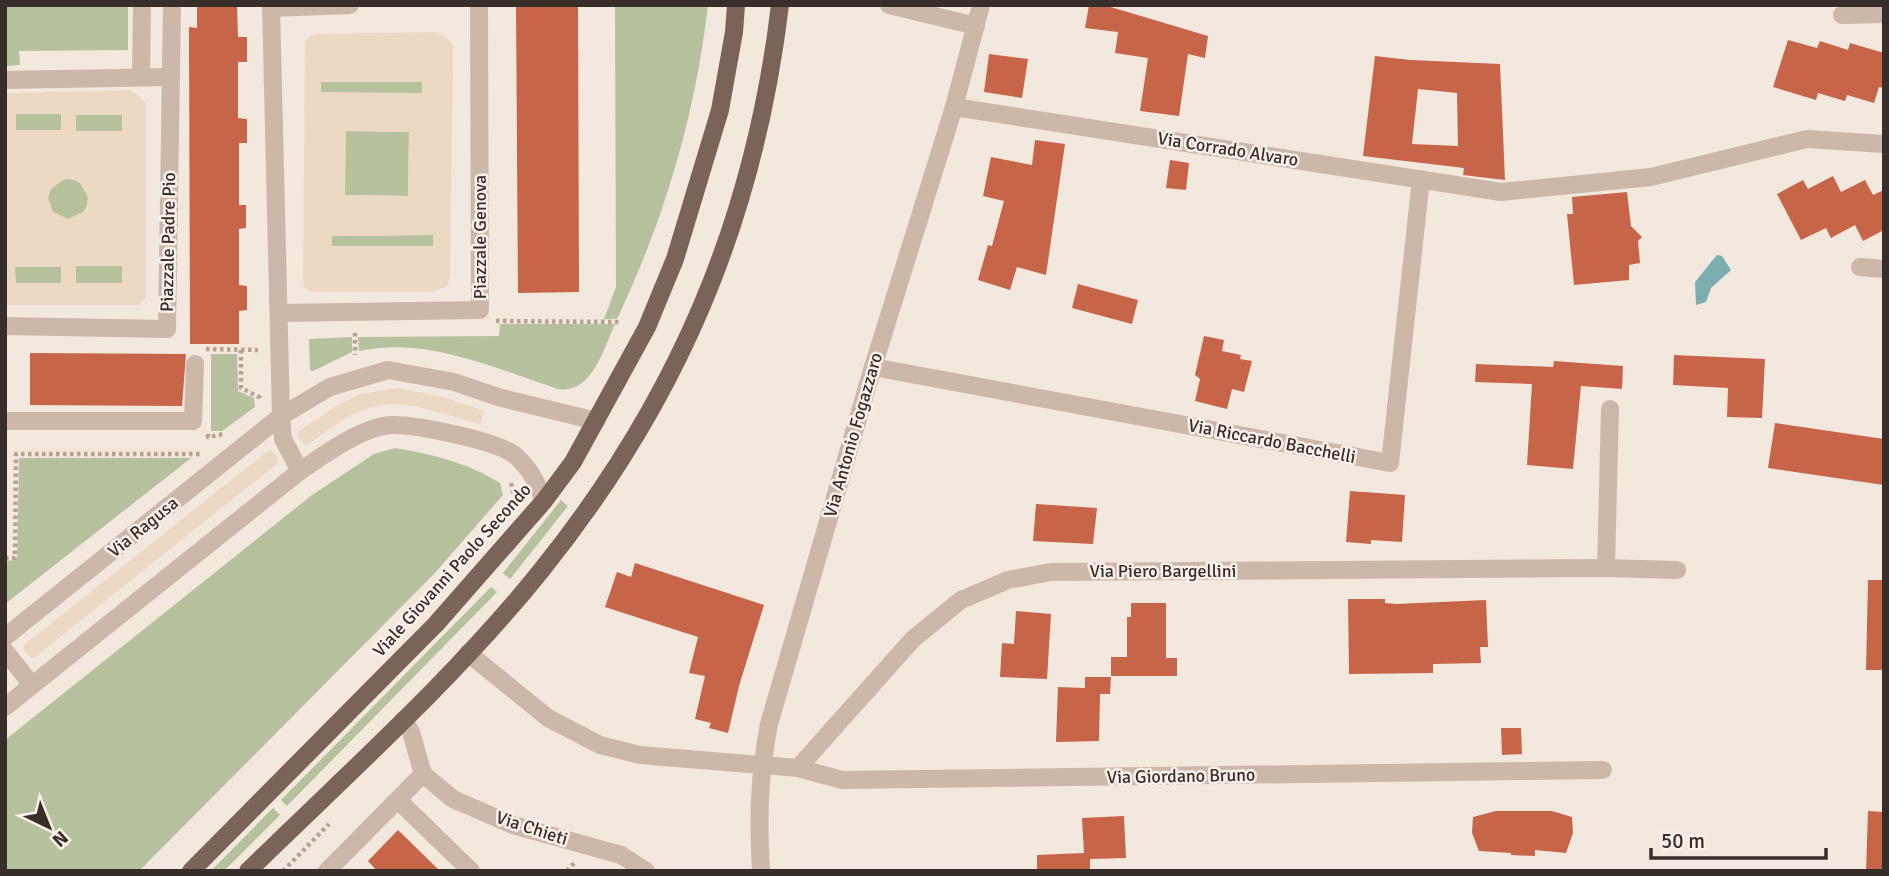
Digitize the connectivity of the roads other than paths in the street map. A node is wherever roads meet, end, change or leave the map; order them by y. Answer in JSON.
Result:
{"nodes":[{"id":1,"x":142,"y":5,"type":"edge"},
{"id":2,"x":172,"y":5,"type":"edge"},
{"id":3,"x":350,"y":5,"type":"edge"},
{"id":4,"x":480,"y":5,"type":"edge"},
{"id":5,"x":736,"y":5,"type":"edge"},
{"id":6,"x":780,"y":5,"type":"edge"},
{"id":7,"x":890,"y":5,"type":"edge"},
{"id":8,"x":981,"y":5,"type":"edge"},
{"id":9,"x":271,"y":7,"type":"edge"},
{"id":10,"x":1884,"y":14,"type":"edge"},
{"id":11,"x":1842,"y":15,"type":"dead end"},
{"id":12,"x":976,"y":26,"type":"junction"},
{"id":13,"x":141,"y":76,"type":"junction"},
{"id":14,"x":170,"y":77,"type":"junction"},
{"id":15,"x":5,"y":80,"type":"edge"},
{"id":16,"x":954,"y":107,"type":"junction"},
{"id":17,"x":1884,"y":144,"type":"edge"},
{"id":18,"x":1421,"y":179,"type":"junction"},
{"id":19,"x":1860,"y":267,"type":"dead end"},
{"id":20,"x":1884,"y":269,"type":"edge"},
{"id":21,"x":279,"y":313,"type":"junction"},
{"id":22,"x":5,"y":326,"type":"edge"},
{"id":23,"x":198,"y":358,"type":"road end"},
{"id":24,"x":873,"y":367,"type":"junction"},
{"id":25,"x":1610,"y":409,"type":"dead end"},
{"id":26,"x":281,"y":416,"type":"junction"},
{"id":27,"x":5,"y":421,"type":"edge"},
{"id":28,"x":596,"y":421,"type":"junction"},
{"id":29,"x":300,"y":471,"type":"junction"},
{"id":30,"x":544,"y":501,"type":"junction"},
{"id":31,"x":1606,"y":568,"type":"junction"},
{"id":32,"x":1677,"y":570,"type":"dead end"},
{"id":33,"x":5,"y":637,"type":"edge"},
{"id":34,"x":5,"y":651,"type":"edge"},
{"id":35,"x":468,"y":653,"type":"junction"},
{"id":36,"x":32,"y":685,"type":"junction"},
{"id":37,"x":5,"y":707,"type":"edge"},
{"id":38,"x":403,"y":720,"type":"junction"},
{"id":39,"x":761,"y":766,"type":"junction"},
{"id":40,"x":798,"y":768,"type":"junction"},
{"id":41,"x":1603,"y":770,"type":"dead end"},
{"id":42,"x":423,"y":774,"type":"junction"},
{"id":43,"x":398,"y":800,"type":"junction"},
{"id":44,"x":335,"y":868,"type":"edge"},
{"id":45,"x":191,"y":871,"type":"edge"},
{"id":46,"x":248,"y":871,"type":"edge"},
{"id":47,"x":471,"y":871,"type":"edge"},
{"id":48,"x":646,"y":871,"type":"edge"},
{"id":49,"x":761,"y":871,"type":"edge"}],
"edges":[{"from":1,"to":13,"type":"street"},
{"from":2,"to":14,"type":"street","name":"Piazzale Padre Pio"},
{"from":3,"to":9,"type":"street"},
{"from":4,"to":21,"type":"street","name":"Piazzale Genova"},
{"from":5,"to":28,"type":"main road","name":"Viale Giovanni Paolo Secondo"},
{"from":6,"to":35,"type":"main road"},
{"from":7,"to":12,"type":"street"},
{"from":8,"to":12,"type":"street","name":"Via Antonio Fogazzaro"},
{"from":9,"to":21,"type":"street"},
{"from":10,"to":11,"type":"street"},
{"from":12,"to":16,"type":"street","name":"Via Antonio Fogazzaro"},
{"from":13,"to":14,"type":"street"},
{"from":13,"to":15,"type":"street"},
{"from":14,"to":22,"type":"street","name":"Piazzale Padre Pio"},
{"from":16,"to":18,"type":"street","name":"Via Corrado Alvaro"},
{"from":16,"to":24,"type":"street","name":"Via Antonio Fogazzaro"},
{"from":17,"to":18,"type":"street","name":"Via Corrado Alvaro"},
{"from":18,"to":24,"type":"street","name":"Via Riccardo Bacchelli"},
{"from":19,"to":20,"type":"street"},
{"from":21,"to":26,"type":"street"},
{"from":23,"to":27,"type":"street"},
{"from":24,"to":39,"type":"street","name":"Via Antonio Fogazzaro"},
{"from":25,"to":31,"type":"street"},
{"from":26,"to":28,"type":"street","name":"Via Ragusa"},
{"from":26,"to":29,"type":"street"},
{"from":26,"to":33,"type":"street","name":"Via Ragusa"},
{"from":28,"to":30,"type":"main road","name":"Viale Giovanni Paolo Secondo"},
{"from":29,"to":30,"type":"street"},
{"from":29,"to":36,"type":"street"},
{"from":30,"to":45,"type":"main road","name":"Viale Giovanni Paolo Secondo"},
{"from":31,"to":32,"type":"street","name":"Via Piero Bargellini"},
{"from":31,"to":40,"type":"street","name":"Via Piero Bargellini"},
{"from":34,"to":36,"type":"street"},
{"from":35,"to":38,"type":"main road"},
{"from":35,"to":39,"type":"street","name":"Via Giordano Bruno"},
{"from":36,"to":37,"type":"street"},
{"from":38,"to":42,"type":"street"},
{"from":38,"to":46,"type":"main road"},
{"from":39,"to":40,"type":"street","name":"Via Giordano Bruno"},
{"from":39,"to":49,"type":"street","name":"Via Antonio Fogazzaro"},
{"from":40,"to":41,"type":"street","name":"Via Giordano Bruno"},
{"from":42,"to":43,"type":"street"},
{"from":42,"to":48,"type":"street","name":"Via Chieti"},
{"from":43,"to":44,"type":"street"},
{"from":43,"to":47,"type":"street"}]}
